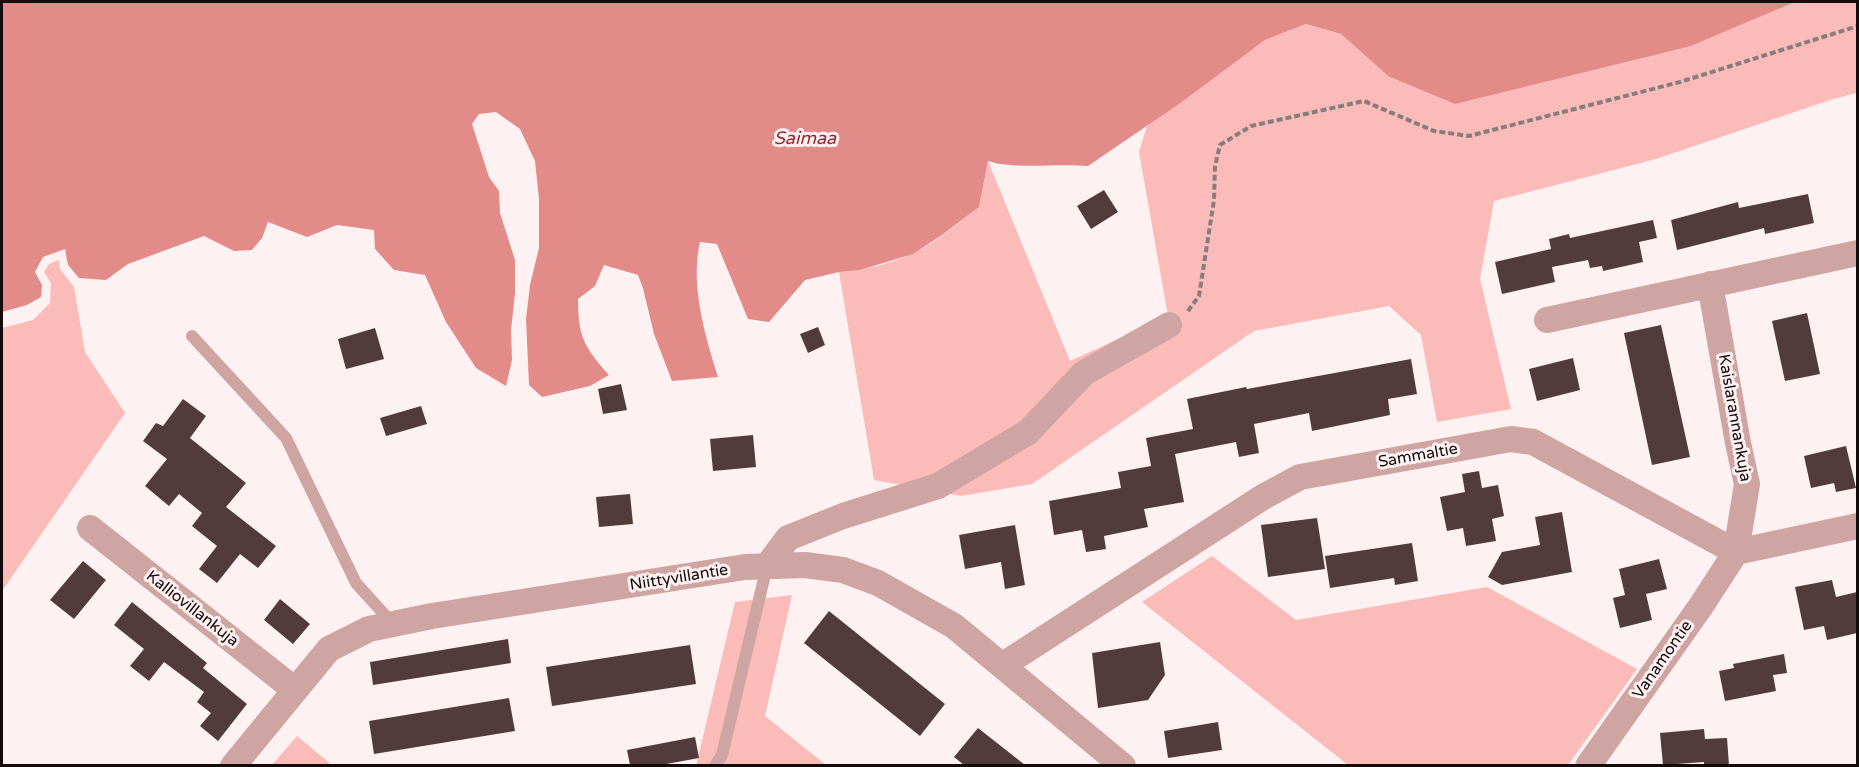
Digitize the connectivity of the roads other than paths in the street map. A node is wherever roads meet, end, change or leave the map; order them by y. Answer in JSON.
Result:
{"nodes":[{"id":1,"x":1857,"y":253,"type":"edge"},
{"id":2,"x":1710,"y":284,"type":"junction"},
{"id":3,"x":1546,"y":320,"type":"dead end"},
{"id":4,"x":1169,"y":325,"type":"road end"},
{"id":5,"x":192,"y":336,"type":"dead end"},
{"id":6,"x":1857,"y":526,"type":"edge"},
{"id":7,"x":90,"y":528,"type":"dead end"},
{"id":8,"x":1736,"y":552,"type":"junction"},
{"id":9,"x":767,"y":566,"type":"junction"},
{"id":10,"x":393,"y":624,"type":"junction"},
{"id":11,"x":1003,"y":665,"type":"junction"},
{"id":12,"x":295,"y":690,"type":"junction"},
{"id":13,"x":233,"y":765,"type":"edge"},
{"id":14,"x":715,"y":765,"type":"edge"},
{"id":15,"x":1123,"y":765,"type":"edge"},
{"id":16,"x":1588,"y":765,"type":"edge"}],
"edges":[{"from":1,"to":2,"type":"street"},
{"from":2,"to":3,"type":"street"},
{"from":2,"to":8,"type":"street","name":"Kaislarannankuja"},
{"from":4,"to":9,"type":"street"},
{"from":5,"to":10,"type":"lane"},
{"from":6,"to":8,"type":"street"},
{"from":7,"to":12,"type":"street","name":"Kalliovillankuja"},
{"from":8,"to":11,"type":"street","name":"Sammaltie"},
{"from":8,"to":16,"type":"street","name":"Vanamontie"},
{"from":9,"to":10,"type":"street","name":"Niittyvillantie"},
{"from":9,"to":11,"type":"street","name":"Niittyvillantie"},
{"from":9,"to":14,"type":"lane"},
{"from":10,"to":12,"type":"street","name":"Niittyvillantie"},
{"from":11,"to":15,"type":"street","name":"Niittyvillantie"},
{"from":12,"to":13,"type":"street","name":"Niittyvillantie"}]}
